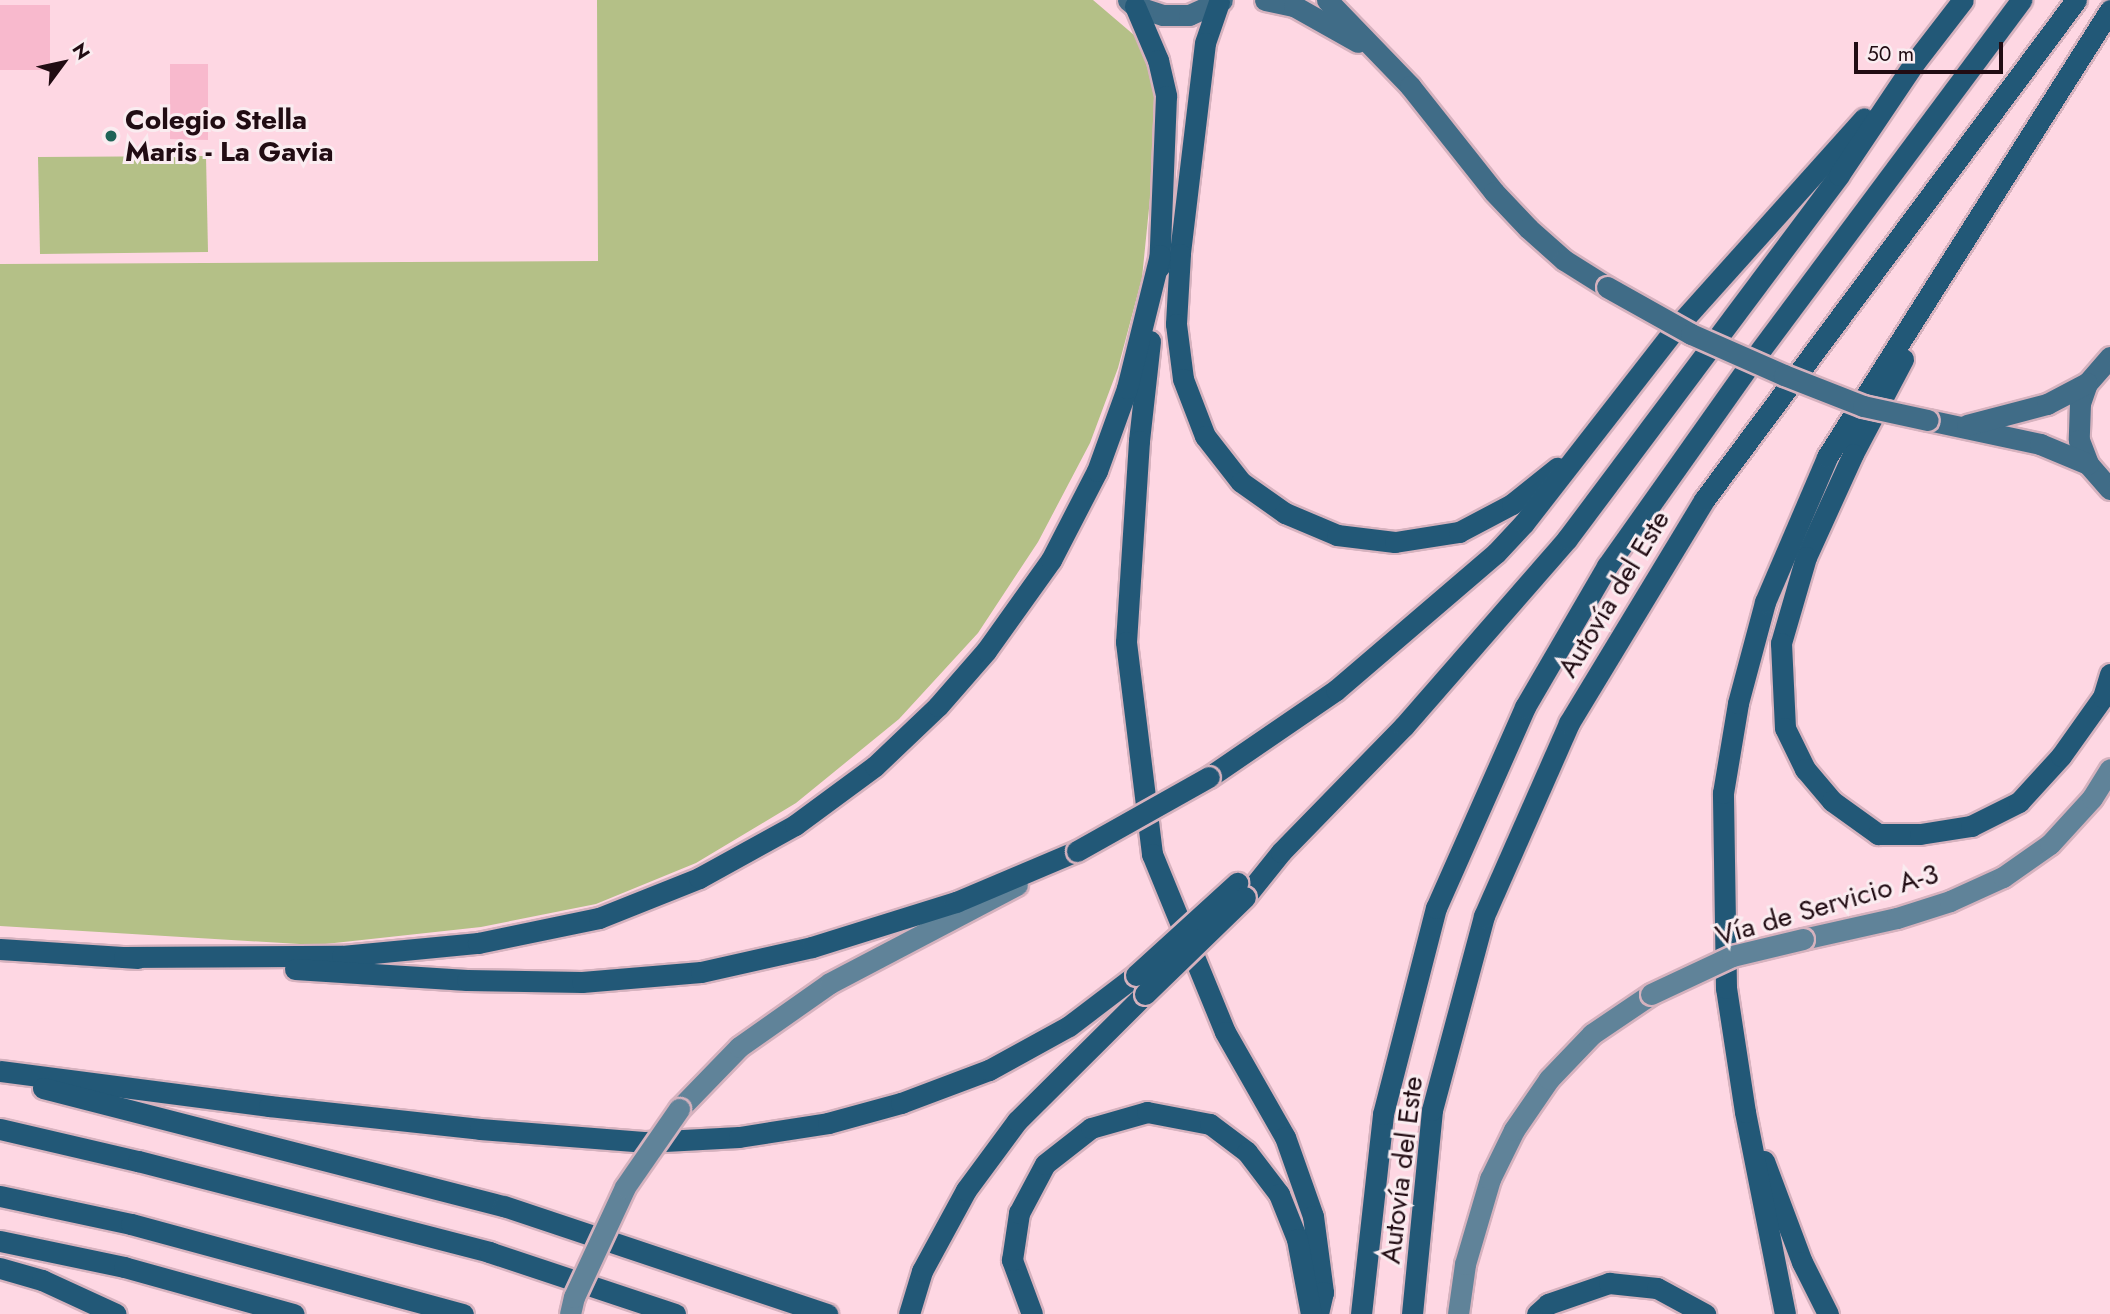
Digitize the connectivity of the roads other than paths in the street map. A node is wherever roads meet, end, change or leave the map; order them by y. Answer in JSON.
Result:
{"nodes":[{"id":1,"x":1265,"y":0,"type":"edge"},
{"id":2,"x":1327,"y":0,"type":"edge"},
{"id":3,"x":1963,"y":0,"type":"edge"},
{"id":4,"x":2021,"y":0,"type":"edge"},
{"id":5,"x":2076,"y":0,"type":"edge"},
{"id":6,"x":1221,"y":1,"type":"edge"},
{"id":7,"x":1131,"y":3,"type":"edge"},
{"id":8,"x":2110,"y":10,"type":"edge"},
{"id":9,"x":1375,"y":52,"type":"junction"},
{"id":10,"x":1915,"y":62,"type":"junction"},
{"id":11,"x":1160,"y":255,"type":"junction"},
{"id":12,"x":1939,"y":278,"type":"junction"},
{"id":13,"x":2110,"y":357,"type":"edge"},
{"id":14,"x":2087,"y":383,"type":"junction"},
{"id":15,"x":1962,"y":426,"type":"junction"},
{"id":16,"x":1583,"y":447,"type":"junction"},
{"id":17,"x":2088,"y":464,"type":"junction"},
{"id":18,"x":2110,"y":489,"type":"edge"},
{"id":19,"x":2110,"y":674,"type":"edge"},
{"id":20,"x":2110,"y":769,"type":"edge"},
{"id":21,"x":1077,"y":852,"type":"junction"},
{"id":22,"x":0,"y":949,"type":"edge"},
{"id":23,"x":124,"y":957,"type":"junction"},
{"id":24,"x":1141,"y":984,"type":"junction"},
{"id":25,"x":0,"y":1070,"type":"edge"},
{"id":26,"x":0,"y":1076,"type":"edge"},
{"id":27,"x":1745,"y":1112,"type":"junction"},
{"id":28,"x":0,"y":1129,"type":"edge"},
{"id":29,"x":0,"y":1196,"type":"edge"},
{"id":30,"x":0,"y":1241,"type":"edge"},
{"id":31,"x":0,"y":1268,"type":"edge"},
{"id":32,"x":116,"y":1314,"type":"edge"},
{"id":33,"x":294,"y":1314,"type":"edge"},
{"id":34,"x":463,"y":1314,"type":"edge"},
{"id":35,"x":570,"y":1314,"type":"edge"},
{"id":36,"x":675,"y":1314,"type":"edge"},
{"id":37,"x":828,"y":1314,"type":"edge"},
{"id":38,"x":909,"y":1314,"type":"edge"},
{"id":39,"x":1032,"y":1314,"type":"edge"},
{"id":40,"x":1311,"y":1314,"type":"edge"},
{"id":41,"x":1318,"y":1314,"type":"edge"},
{"id":42,"x":1361,"y":1314,"type":"edge"},
{"id":43,"x":1412,"y":1314,"type":"edge"},
{"id":44,"x":1458,"y":1314,"type":"edge"},
{"id":45,"x":1537,"y":1314,"type":"edge"},
{"id":46,"x":1705,"y":1314,"type":"edge"},
{"id":47,"x":1785,"y":1314,"type":"edge"},
{"id":48,"x":1828,"y":1314,"type":"edge"}],
"edges":[{"from":1,"to":9,"type":"main road"},
{"from":2,"to":9,"type":"main road"},
{"from":3,"to":10,"type":"highway"},
{"from":4,"to":42,"type":"highway","name":"Autovía del Este"},
{"from":5,"to":43,"type":"highway","name":"Autovía del Este"},
{"from":6,"to":7,"type":"main road"},
{"from":6,"to":16,"type":"highway"},
{"from":7,"to":11,"type":"highway"},
{"from":8,"to":12,"type":"highway"},
{"from":9,"to":15,"type":"main road","bridge":true},
{"from":10,"to":16,"type":"highway"},
{"from":10,"to":24,"type":"highway","bridge":true},
{"from":11,"to":23,"type":"highway"},
{"from":11,"to":41,"type":"highway"},
{"from":12,"to":19,"type":"highway"},
{"from":12,"to":27,"type":"highway"},
{"from":13,"to":14,"type":"main road"},
{"from":14,"to":15,"type":"main road"},
{"from":14,"to":17,"type":"main road"},
{"from":15,"to":17,"type":"main road"},
{"from":16,"to":21,"type":"highway","bridge":true},
{"from":17,"to":18,"type":"main road"},
{"from":20,"to":44,"type":"main road","name":"Vía de Servicio A-3","bridge":true},
{"from":21,"to":23,"type":"highway"},
{"from":21,"to":35,"type":"main road","bridge":true},
{"from":22,"to":23,"type":"highway"},
{"from":24,"to":25,"type":"highway"},
{"from":24,"to":38,"type":"highway"},
{"from":26,"to":37,"type":"highway"},
{"from":27,"to":47,"type":"highway"},
{"from":27,"to":48,"type":"highway"},
{"from":28,"to":36,"type":"highway"},
{"from":29,"to":34,"type":"highway"},
{"from":30,"to":33,"type":"highway"},
{"from":31,"to":32,"type":"highway"},
{"from":39,"to":40,"type":"highway"},
{"from":45,"to":46,"type":"highway"}]}
